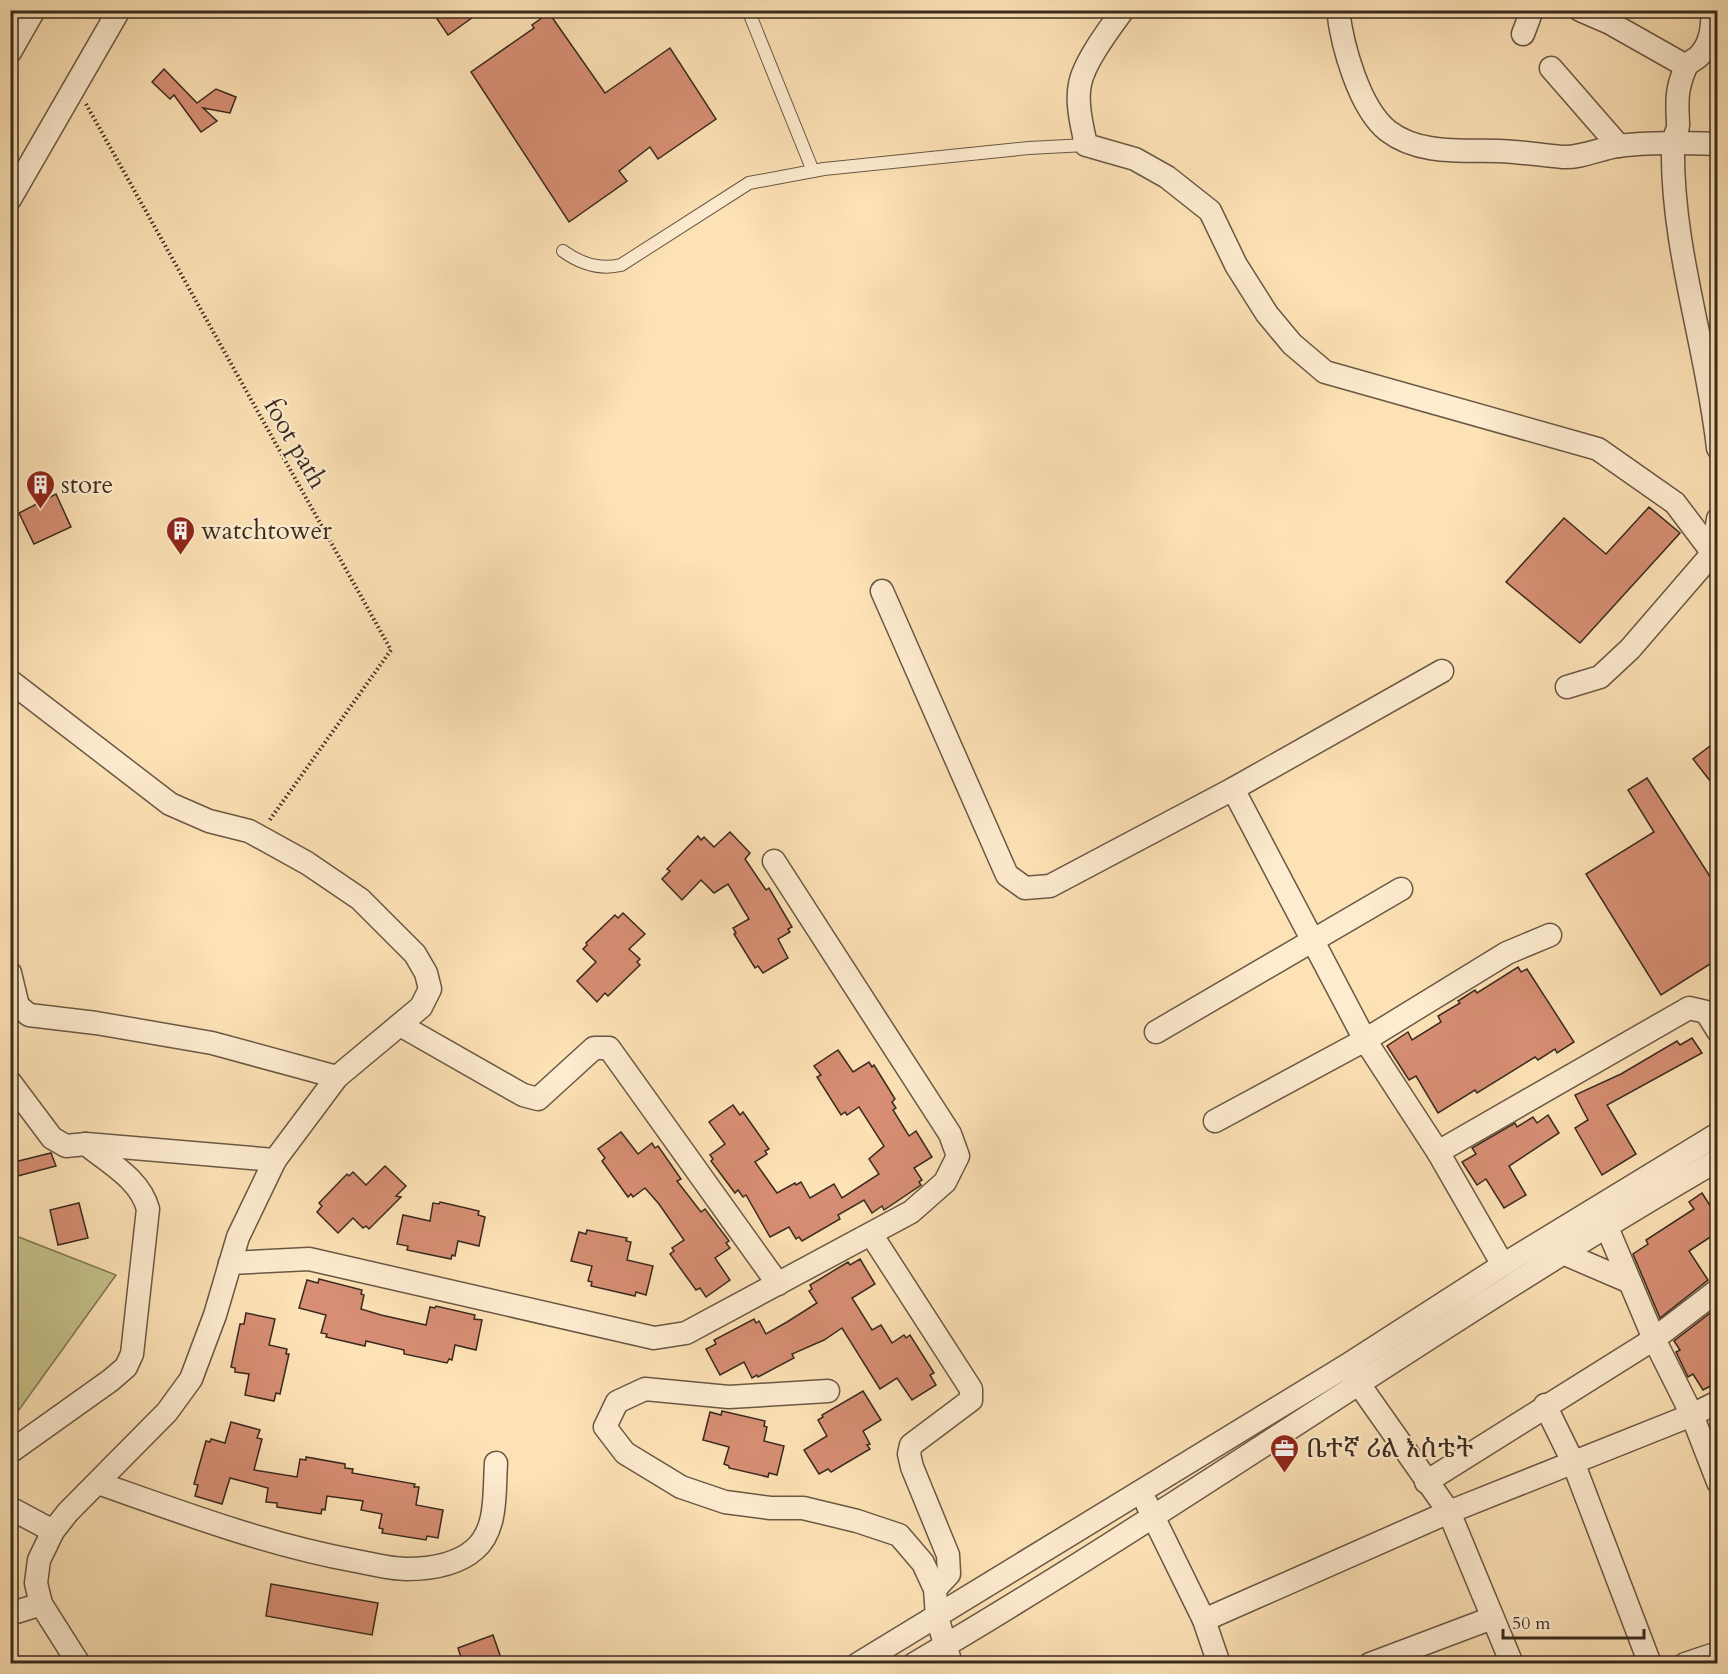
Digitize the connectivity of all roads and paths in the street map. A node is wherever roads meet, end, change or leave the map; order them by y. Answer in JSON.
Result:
{"nodes":[{"id":1,"x":34,"y":10,"type":"edge"},
{"id":2,"x":120,"y":10,"type":"edge"},
{"id":3,"x":748,"y":10,"type":"edge"},
{"id":4,"x":1123,"y":10,"type":"edge"},
{"id":5,"x":1338,"y":10,"type":"edge"},
{"id":6,"x":1532,"y":10,"type":"edge"},
{"id":7,"x":1580,"y":10,"type":"edge"},
{"id":8,"x":1712,"y":10,"type":"edge"},
{"id":9,"x":1523,"y":33,"type":"dead end"},
{"id":10,"x":10,"y":52,"type":"edge"},
{"id":11,"x":1686,"y":66,"type":"junction"},
{"id":12,"x":1551,"y":68,"type":"dead end"},
{"id":13,"x":76,"y":86,"type":"junction"},
{"id":14,"x":1673,"y":142,"type":"junction"},
{"id":15,"x":1718,"y":144,"type":"edge"},
{"id":16,"x":1086,"y":145,"type":"junction"},
{"id":17,"x":1619,"y":146,"type":"junction"},
{"id":18,"x":813,"y":171,"type":"junction"},
{"id":19,"x":10,"y":199,"type":"edge"},
{"id":20,"x":563,"y":251,"type":"dead end"},
{"id":21,"x":1714,"y":387,"type":"edge"},
{"id":22,"x":1718,"y":448,"type":"edge"},
{"id":23,"x":1718,"y":519,"type":"edge"},
{"id":24,"x":1715,"y":557,"type":"edge"},
{"id":25,"x":882,"y":591,"type":"dead end"},
{"id":26,"x":1442,"y":671,"type":"dead end"},
{"id":27,"x":10,"y":681,"type":"edge"},
{"id":28,"x":1567,"y":687,"type":"dead end"},
{"id":29,"x":1233,"y":789,"type":"junction"},
{"id":30,"x":258,"y":836,"type":"junction"},
{"id":31,"x":774,"y":861,"type":"dead end"},
{"id":32,"x":1401,"y":889,"type":"dead end"},
{"id":33,"x":1550,"y":935,"type":"dead end"},
{"id":34,"x":1312,"y":939,"type":"junction"},
{"id":35,"x":10,"y":973,"type":"edge"},
{"id":36,"x":14,"y":1008,"type":"edge"},
{"id":37,"x":400,"y":1025,"type":"junction"},
{"id":38,"x":1718,"y":1031,"type":"edge"},
{"id":39,"x":1156,"y":1032,"type":"dead end"},
{"id":40,"x":1365,"y":1040,"type":"junction"},
{"id":41,"x":337,"y":1077,"type":"junction"},
{"id":42,"x":10,"y":1082,"type":"edge"},
{"id":43,"x":1215,"y":1121,"type":"dead end"},
{"id":44,"x":1718,"y":1134,"type":"edge"},
{"id":45,"x":86,"y":1144,"type":"junction"},
{"id":46,"x":1438,"y":1152,"type":"junction"},
{"id":47,"x":275,"y":1160,"type":"junction"},
{"id":48,"x":1718,"y":1160,"type":"edge"},
{"id":49,"x":1602,"y":1215,"type":"junction"},
{"id":50,"x":871,"y":1234,"type":"junction"},
{"id":51,"x":1540,"y":1242,"type":"junction"},
{"id":52,"x":1561,"y":1253,"type":"junction"},
{"id":53,"x":230,"y":1263,"type":"junction"},
{"id":54,"x":1503,"y":1265,"type":"junction"},
{"id":55,"x":1630,"y":1282,"type":"junction"},
{"id":56,"x":778,"y":1284,"type":"junction"},
{"id":57,"x":1718,"y":1290,"type":"edge"},
{"id":58,"x":1654,"y":1339,"type":"junction"},
{"id":59,"x":1352,"y":1375,"type":"junction"},
{"id":60,"x":828,"y":1391,"type":"dead end"},
{"id":61,"x":1718,"y":1402,"type":"edge"},
{"id":62,"x":1545,"y":1405,"type":"junction"},
{"id":63,"x":1692,"y":1415,"type":"junction"},
{"id":64,"x":10,"y":1452,"type":"edge"},
{"id":65,"x":1573,"y":1462,"type":"junction"},
{"id":66,"x":496,"y":1463,"type":"dead end"},
{"id":67,"x":1426,"y":1482,"type":"junction"},
{"id":68,"x":1718,"y":1482,"type":"edge"},
{"id":69,"x":98,"y":1483,"type":"junction"},
{"id":70,"x":1140,"y":1490,"type":"junction"},
{"id":71,"x":10,"y":1508,"type":"edge"},
{"id":72,"x":1449,"y":1512,"type":"junction"},
{"id":73,"x":1153,"y":1517,"type":"junction"},
{"id":74,"x":53,"y":1531,"type":"junction"},
{"id":75,"x":935,"y":1588,"type":"junction"},
{"id":76,"x":41,"y":1604,"type":"junction"},
{"id":77,"x":10,"y":1614,"type":"edge"},
{"id":78,"x":937,"y":1617,"type":"junction"},
{"id":79,"x":1492,"y":1618,"type":"junction"},
{"id":80,"x":1204,"y":1620,"type":"junction"},
{"id":81,"x":1718,"y":1653,"type":"edge"},
{"id":82,"x":948,"y":1654,"type":"edge"},
{"id":83,"x":79,"y":1664,"type":"edge"},
{"id":84,"x":858,"y":1664,"type":"edge"},
{"id":85,"x":914,"y":1664,"type":"edge"},
{"id":86,"x":1219,"y":1664,"type":"edge"},
{"id":87,"x":1370,"y":1664,"type":"edge"},
{"id":88,"x":1512,"y":1664,"type":"edge"},
{"id":89,"x":1650,"y":1664,"type":"edge"},
{"id":90,"x":1685,"y":1664,"type":"edge"}],
"edges":[{"from":1,"to":10,"type":"street"},
{"from":2,"to":13,"type":"street"},
{"from":3,"to":18,"type":"lane"},
{"from":4,"to":16,"type":"street"},
{"from":5,"to":17,"type":"street"},
{"from":6,"to":9,"type":"street"},
{"from":7,"to":11,"type":"street"},
{"from":8,"to":11,"type":"street"},
{"from":11,"to":14,"type":"street"},
{"from":12,"to":17,"type":"street"},
{"from":13,"to":19,"type":"street"},
{"from":13,"to":30,"type":"path","name":"foot path"},
{"from":14,"to":15,"type":"street"},
{"from":14,"to":17,"type":"street"},
{"from":14,"to":21,"type":"street"},
{"from":16,"to":18,"type":"lane"},
{"from":16,"to":24,"type":"street"},
{"from":18,"to":20,"type":"lane"},
{"from":21,"to":22,"type":"street"},
{"from":23,"to":24,"type":"street"},
{"from":24,"to":28,"type":"street"},
{"from":25,"to":29,"type":"street"},
{"from":26,"to":29,"type":"street"},
{"from":27,"to":30,"type":"street"},
{"from":29,"to":34,"type":"street"},
{"from":30,"to":37,"type":"street"},
{"from":31,"to":50,"type":"street"},
{"from":32,"to":34,"type":"street"},
{"from":33,"to":40,"type":"street"},
{"from":34,"to":39,"type":"street"},
{"from":34,"to":40,"type":"street"},
{"from":35,"to":36,"type":"street"},
{"from":36,"to":41,"type":"street"},
{"from":37,"to":41,"type":"street"},
{"from":37,"to":56,"type":"street"},
{"from":38,"to":46,"type":"street"},
{"from":40,"to":43,"type":"street"},
{"from":40,"to":46,"type":"street"},
{"from":41,"to":47,"type":"street"},
{"from":42,"to":45,"type":"street"},
{"from":44,"to":49,"type":"street"},
{"from":45,"to":47,"type":"street"},
{"from":45,"to":64,"type":"street"},
{"from":46,"to":54,"type":"street"},
{"from":47,"to":53,"type":"street"},
{"from":48,"to":49,"type":"street"},
{"from":49,"to":51,"type":"street"},
{"from":49,"to":52,"type":"street"},
{"from":49,"to":55,"type":"street"},
{"from":50,"to":56,"type":"street"},
{"from":50,"to":75,"type":"street"},
{"from":51,"to":52,"type":"street"},
{"from":51,"to":54,"type":"street"},
{"from":52,"to":55,"type":"street"},
{"from":52,"to":59,"type":"street"},
{"from":53,"to":56,"type":"street"},
{"from":53,"to":69,"type":"street"},
{"from":54,"to":59,"type":"street"},
{"from":55,"to":58,"type":"street"},
{"from":57,"to":58,"type":"street"},
{"from":58,"to":62,"type":"street"},
{"from":58,"to":63,"type":"street"},
{"from":59,"to":67,"type":"street"},
{"from":59,"to":70,"type":"street"},
{"from":59,"to":73,"type":"street"},
{"from":60,"to":75,"type":"street"},
{"from":61,"to":63,"type":"street"},
{"from":62,"to":65,"type":"street"},
{"from":62,"to":67,"type":"street"},
{"from":63,"to":65,"type":"street"},
{"from":63,"to":68,"type":"street"},
{"from":65,"to":72,"type":"street"},
{"from":65,"to":89,"type":"street"},
{"from":66,"to":69,"type":"street"},
{"from":67,"to":72,"type":"street"},
{"from":69,"to":74,"type":"street"},
{"from":70,"to":73,"type":"street"},
{"from":70,"to":78,"type":"street"},
{"from":71,"to":74,"type":"street"},
{"from":72,"to":79,"type":"street"},
{"from":72,"to":80,"type":"street"},
{"from":73,"to":80,"type":"street"},
{"from":73,"to":82,"type":"street"},
{"from":74,"to":76,"type":"street"},
{"from":75,"to":78,"type":"street"},
{"from":76,"to":77,"type":"street"},
{"from":76,"to":83,"type":"street"},
{"from":78,"to":82,"type":"street"},
{"from":78,"to":84,"type":"street"},
{"from":79,"to":87,"type":"street"},
{"from":79,"to":88,"type":"street"},
{"from":80,"to":86,"type":"street"},
{"from":81,"to":90,"type":"street"},
{"from":82,"to":85,"type":"street"}]}
